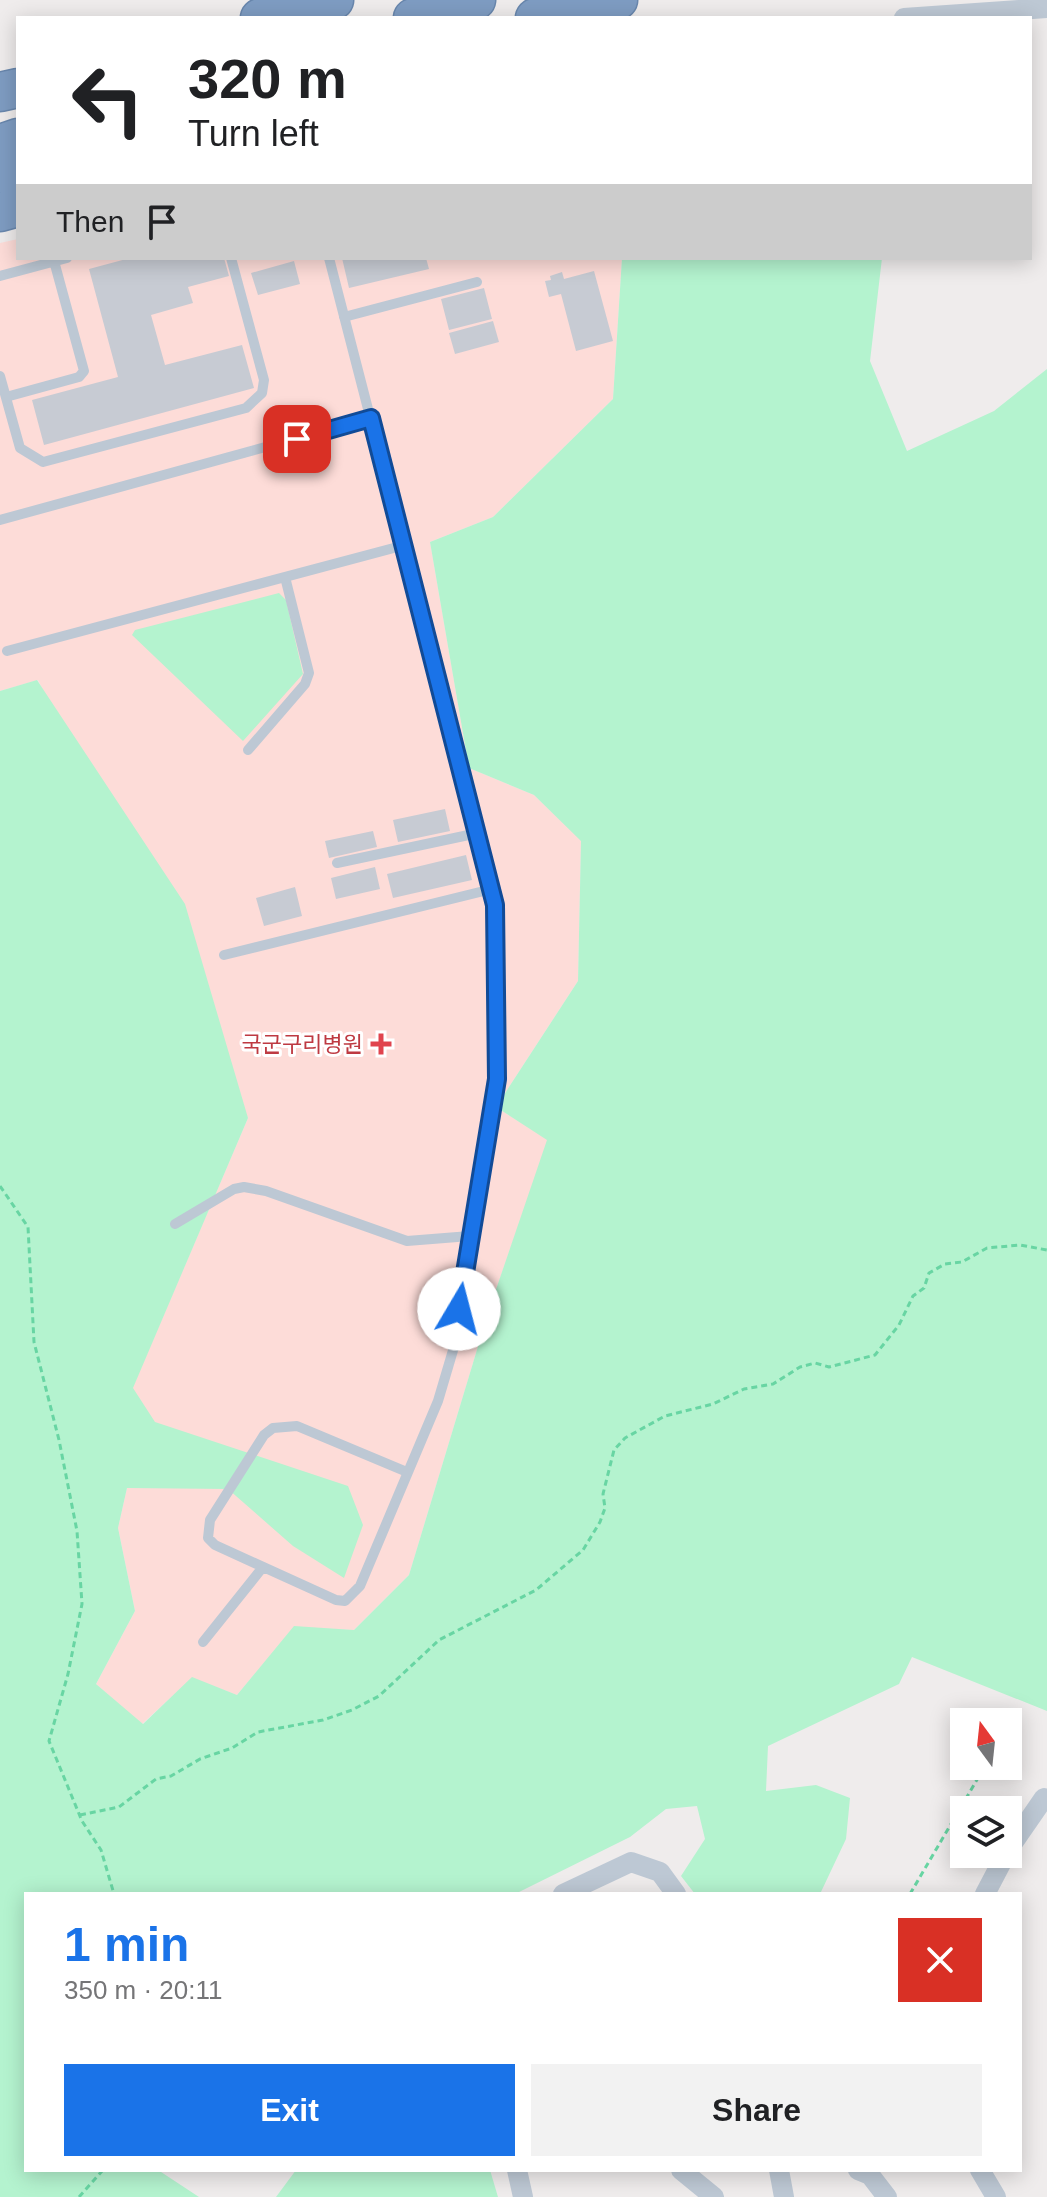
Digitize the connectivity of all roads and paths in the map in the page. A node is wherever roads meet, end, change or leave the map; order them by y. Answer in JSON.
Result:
{"nodes":[{"id":1,"x":334,"y":0,"type":"edge"},
{"id":2,"x":476,"y":0,"type":"edge"},
{"id":3,"x":618,"y":0,"type":"edge"},
{"id":4,"x":628,"y":0,"type":"edge"},
{"id":5,"x":1047,"y":8,"type":"edge"},
{"id":6,"x":268,"y":16,"type":"edge"},
{"id":7,"x":420,"y":16,"type":"edge"},
{"id":8,"x":544,"y":16,"type":"edge"},
{"id":9,"x":578,"y":16,"type":"edge"},
{"id":10,"x":933,"y":16,"type":"edge"},
{"id":11,"x":58,"y":260,"type":"edge"},
{"id":12,"x":232,"y":260,"type":"edge"},
{"id":13,"x":330,"y":260,"type":"edge"},
{"id":14,"x":54,"y":261,"type":"junction"},
{"id":15,"x":0,"y":276,"type":"edge"},
{"id":16,"x":477,"y":282,"type":"dead end"},
{"id":17,"x":344,"y":317,"type":"junction"},
{"id":18,"x":0,"y":376,"type":"edge"},
{"id":19,"x":6,"y":397,"type":"junction"},
{"id":20,"x":371,"y":418,"type":"junction"},
{"id":21,"x":0,"y":520,"type":"edge"},
{"id":22,"x":405,"y":545,"type":"junction"},
{"id":23,"x":285,"y":577,"type":"junction"},
{"id":24,"x":7,"y":651,"type":"dead end"},
{"id":25,"x":248,"y":750,"type":"dead end"},
{"id":26,"x":478,"y":833,"type":"junction"},
{"id":27,"x":337,"y":863,"type":"dead end"},
{"id":28,"x":492,"y":889,"type":"junction"},
{"id":29,"x":224,"y":955,"type":"dead end"},
{"id":30,"x":0,"y":1186,"type":"edge"},
{"id":31,"x":175,"y":1224,"type":"dead end"},
{"id":32,"x":470,"y":1236,"type":"junction"},
{"id":33,"x":1047,"y":1250,"type":"edge"},
{"id":34,"x":407,"y":1472,"type":"junction"},
{"id":35,"x":263,"y":1567,"type":"junction"},
{"id":36,"x":203,"y":1642,"type":"dead end"},
{"id":37,"x":977,"y":1780,"type":"edge"},
{"id":38,"x":1044,"y":1798,"type":"dead end"},
{"id":39,"x":80,"y":1815,"type":"junction"},
{"id":40,"x":1022,"y":1830,"type":"edge"},
{"id":41,"x":999,"y":1868,"type":"edge"},
{"id":42,"x":113,"y":1892,"type":"edge"},
{"id":43,"x":567,"y":1892,"type":"edge"},
{"id":44,"x":675,"y":1892,"type":"edge"},
{"id":45,"x":911,"y":1892,"type":"edge"},
{"id":46,"x":986,"y":1892,"type":"edge"},
{"id":47,"x":101,"y":2172,"type":"edge"},
{"id":48,"x":517,"y":2172,"type":"edge"},
{"id":49,"x":683,"y":2172,"type":"edge"},
{"id":50,"x":779,"y":2172,"type":"edge"},
{"id":51,"x":863,"y":2172,"type":"edge"},
{"id":52,"x":981,"y":2172,"type":"edge"},
{"id":53,"x":79,"y":2197,"type":"edge"},
{"id":54,"x":523,"y":2197,"type":"edge"},
{"id":55,"x":714,"y":2197,"type":"edge"},
{"id":56,"x":784,"y":2197,"type":"edge"},
{"id":57,"x":887,"y":2197,"type":"edge"},
{"id":58,"x":996,"y":2197,"type":"edge"}],
"edges":[{"from":1,"to":6,"type":"highway"},
{"from":2,"to":7,"type":"highway"},
{"from":3,"to":8,"type":"highway"},
{"from":4,"to":9,"type":"highway"},
{"from":5,"to":10,"type":"street"},
{"from":11,"to":14,"type":"lane"},
{"from":12,"to":19,"type":"lane"},
{"from":13,"to":17,"type":"lane"},
{"from":14,"to":15,"type":"lane"},
{"from":14,"to":19,"type":"lane"},
{"from":16,"to":17,"type":"lane"},
{"from":17,"to":20,"type":"lane"},
{"from":18,"to":19,"type":"lane"},
{"from":20,"to":21,"type":"lane"},
{"from":20,"to":22,"type":"lane"},
{"from":22,"to":23,"type":"lane"},
{"from":22,"to":26,"type":"lane"},
{"from":23,"to":24,"type":"lane"},
{"from":23,"to":25,"type":"lane"},
{"from":26,"to":27,"type":"lane"},
{"from":26,"to":28,"type":"lane"},
{"from":28,"to":29,"type":"lane"},
{"from":28,"to":32,"type":"lane"},
{"from":30,"to":39,"type":"path"},
{"from":31,"to":32,"type":"lane"},
{"from":32,"to":34,"type":"lane"},
{"from":33,"to":39,"type":"path"},
{"from":34,"to":35,"type":"lane"},
{"from":34,"to":35,"type":"lane"},
{"from":35,"to":36,"type":"lane"},
{"from":37,"to":45,"type":"path"},
{"from":38,"to":40,"type":"street"},
{"from":39,"to":42,"type":"path"},
{"from":41,"to":46,"type":"street"},
{"from":43,"to":44,"type":"street"},
{"from":47,"to":53,"type":"path"},
{"from":48,"to":54,"type":"street"},
{"from":49,"to":55,"type":"street"},
{"from":50,"to":56,"type":"street"},
{"from":51,"to":57,"type":"street"},
{"from":52,"to":58,"type":"street"}]}
